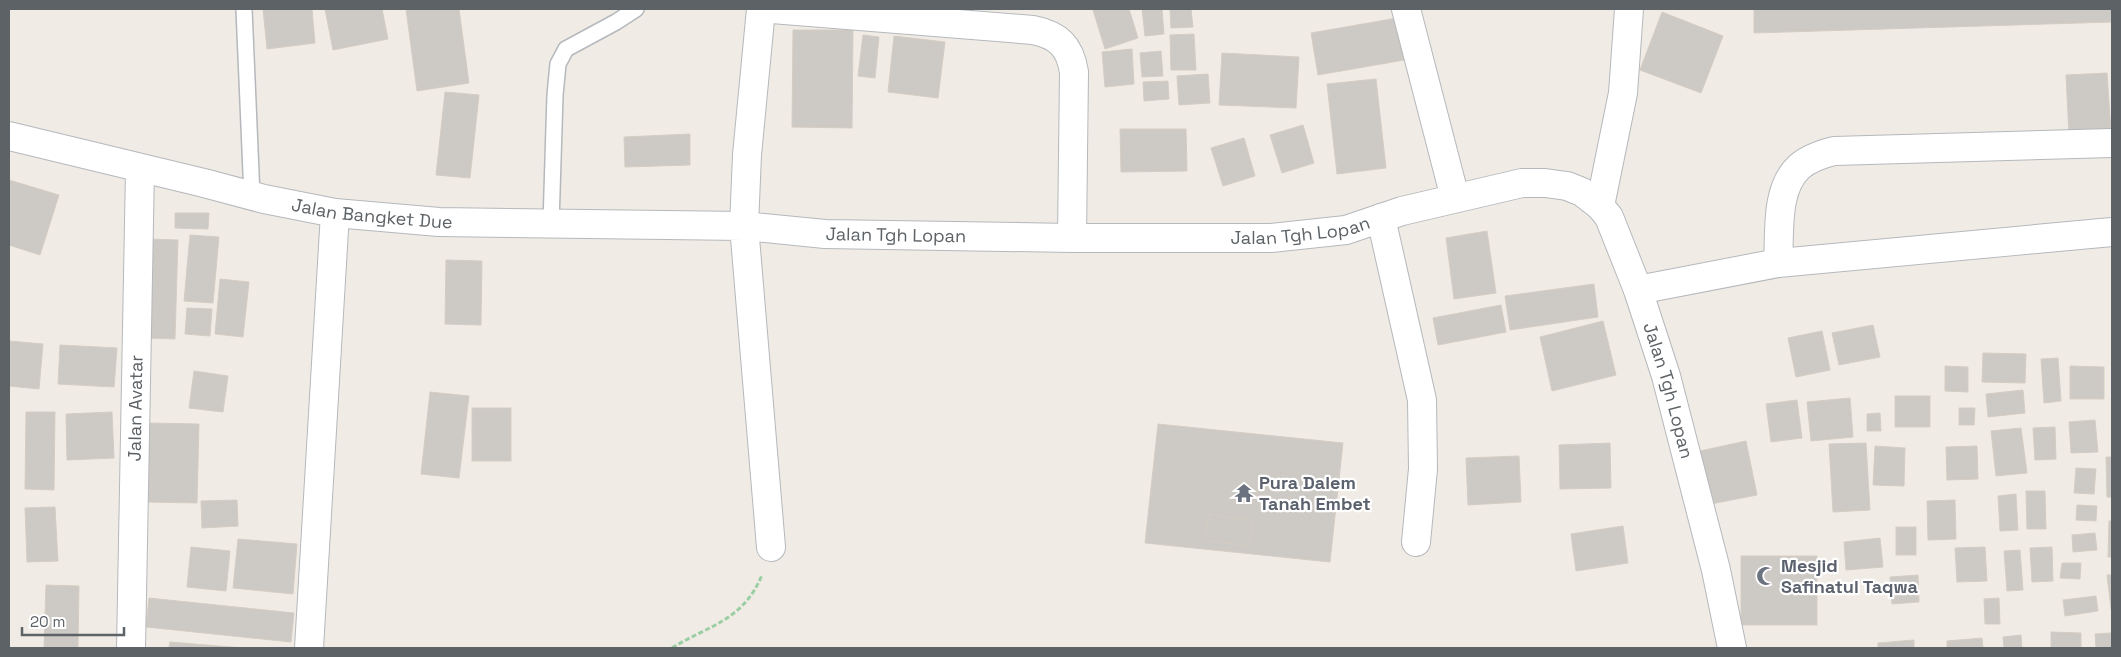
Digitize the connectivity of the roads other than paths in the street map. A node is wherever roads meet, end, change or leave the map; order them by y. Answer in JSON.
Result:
{"nodes":[{"id":1,"x":244,"y":9,"type":"edge"},
{"id":2,"x":636,"y":9,"type":"edge"},
{"id":3,"x":761,"y":9,"type":"edge"},
{"id":4,"x":772,"y":9,"type":"edge"},
{"id":5,"x":1406,"y":9,"type":"edge"},
{"id":6,"x":1629,"y":9,"type":"edge"},
{"id":7,"x":9,"y":136,"type":"edge"},
{"id":8,"x":2112,"y":143,"type":"edge"},
{"id":9,"x":140,"y":169,"type":"junction"},
{"id":10,"x":252,"y":196,"type":"junction"},
{"id":11,"x":1455,"y":198,"type":"junction"},
{"id":12,"x":1600,"y":206,"type":"junction"},
{"id":13,"x":335,"y":213,"type":"junction"},
{"id":14,"x":1381,"y":218,"type":"junction"},
{"id":15,"x":551,"y":224,"type":"junction"},
{"id":16,"x":744,"y":226,"type":"junction"},
{"id":17,"x":2112,"y":232,"type":"edge"},
{"id":18,"x":1072,"y":238,"type":"junction"},
{"id":19,"x":1778,"y":263,"type":"junction"},
{"id":20,"x":1638,"y":290,"type":"junction"},
{"id":21,"x":1416,"y":542,"type":"dead end"},
{"id":22,"x":771,"y":547,"type":"road end"},
{"id":23,"x":131,"y":648,"type":"edge"},
{"id":24,"x":309,"y":648,"type":"edge"},
{"id":25,"x":1732,"y":648,"type":"edge"}],
"edges":[{"from":1,"to":10,"type":"lane"},
{"from":2,"to":15,"type":"lane"},
{"from":3,"to":16,"type":"street"},
{"from":4,"to":18,"type":"street"},
{"from":5,"to":11,"type":"street"},
{"from":6,"to":12,"type":"street"},
{"from":7,"to":9,"type":"street","name":"Jalan Bangket Due"},
{"from":8,"to":19,"type":"street"},
{"from":9,"to":10,"type":"street","name":"Jalan Bangket Due"},
{"from":9,"to":23,"type":"street","name":"Jalan Avatar"},
{"from":10,"to":13,"type":"street","name":"Jalan Bangket Due"},
{"from":11,"to":12,"type":"street","name":"Jalan Tgh Lopan"},
{"from":11,"to":14,"type":"street","name":"Jalan Tgh Lopan"},
{"from":12,"to":20,"type":"street","name":"Jalan Tgh Lopan"},
{"from":13,"to":15,"type":"street","name":"Jalan Bangket Due"},
{"from":13,"to":24,"type":"street"},
{"from":14,"to":18,"type":"street","name":"Jalan Tgh Lopan"},
{"from":14,"to":21,"type":"street"},
{"from":15,"to":16,"type":"street","name":"Jalan Bangket Due"},
{"from":16,"to":18,"type":"street","name":"Jalan Tgh Lopan"},
{"from":16,"to":22,"type":"street"},
{"from":17,"to":19,"type":"street"},
{"from":19,"to":20,"type":"street"},
{"from":20,"to":25,"type":"street","name":"Jalan Tgh Lopan"}]}
